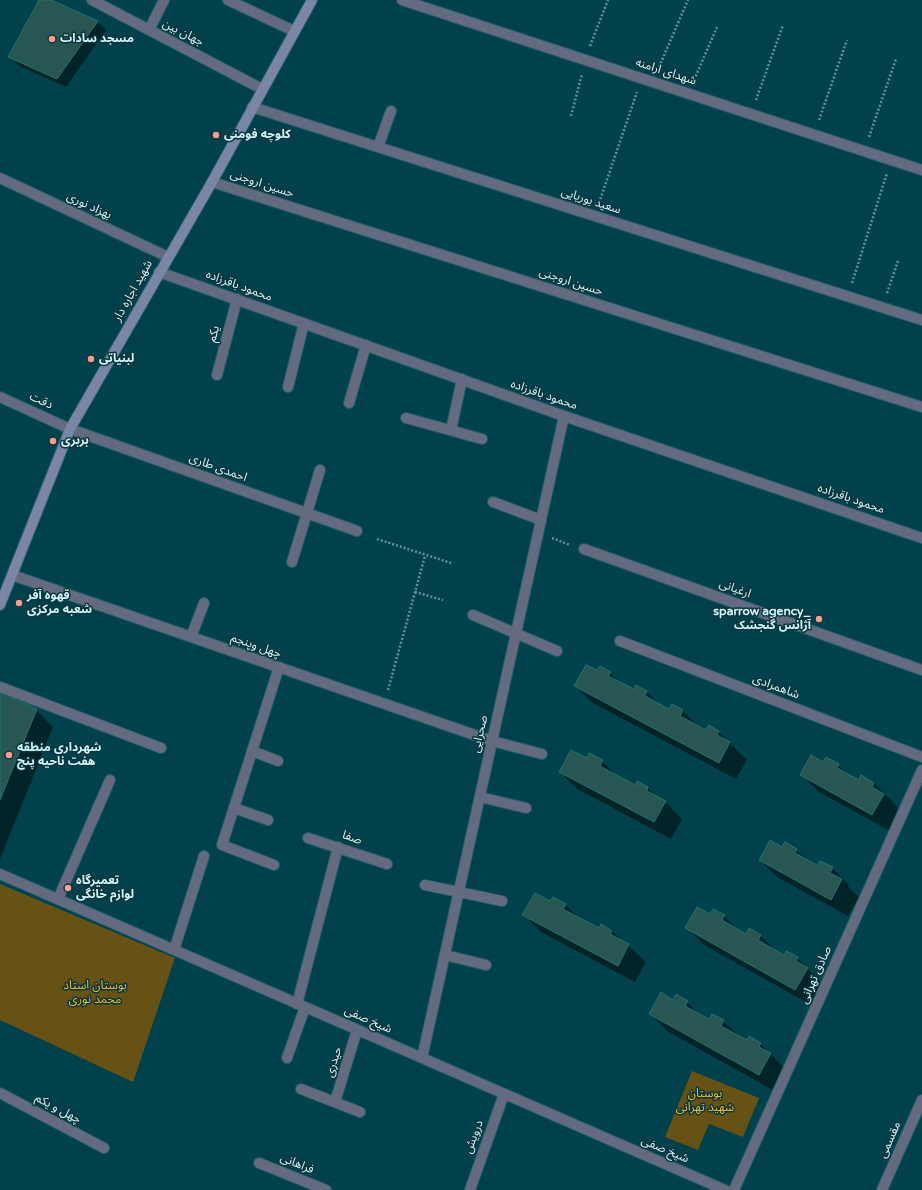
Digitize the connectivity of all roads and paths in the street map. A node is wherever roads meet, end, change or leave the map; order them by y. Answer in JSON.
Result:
{"nodes":[{"id":1,"x":92,"y":0,"type":"edge"},
{"id":2,"x":164,"y":0,"type":"edge"},
{"id":3,"x":228,"y":0,"type":"edge"},
{"id":4,"x":312,"y":0,"type":"edge"},
{"id":5,"x":402,"y":0,"type":"edge"},
{"id":6,"x":608,"y":0,"type":"edge"},
{"id":7,"x":688,"y":0,"type":"edge"},
{"id":8,"x":783,"y":25,"type":"dead end"},
{"id":9,"x":717,"y":27,"type":"dead end"},
{"id":10,"x":149,"y":30,"type":"junction"},
{"id":11,"x":294,"y":31,"type":"junction"},
{"id":12,"x":848,"y":40,"type":"dead end"},
{"id":13,"x":896,"y":59,"type":"dead end"},
{"id":14,"x":585,"y":60,"type":"junction"},
{"id":15,"x":642,"y":78,"type":"junction"},
{"id":16,"x":652,"y":81,"type":"junction"},
{"id":17,"x":262,"y":89,"type":"junction"},
{"id":18,"x":688,"y":93,"type":"junction"},
{"id":19,"x":252,"y":107,"type":"junction"},
{"id":20,"x":391,"y":111,"type":"dead end"},
{"id":21,"x":751,"y":114,"type":"junction"},
{"id":22,"x":571,"y":116,"type":"dead end"},
{"id":23,"x":814,"y":134,"type":"junction"},
{"id":24,"x":378,"y":147,"type":"junction"},
{"id":25,"x":864,"y":151,"type":"junction"},
{"id":26,"x":891,"y":160,"type":"junction"},
{"id":27,"x":922,"y":170,"type":"edge"},
{"id":28,"x":0,"y":178,"type":"edge"},
{"id":29,"x":212,"y":182,"type":"junction"},
{"id":30,"x":595,"y":216,"type":"junction"},
{"id":31,"x":168,"y":257,"type":"junction"},
{"id":32,"x":898,"y":261,"type":"dead end"},
{"id":33,"x":159,"y":272,"type":"junction"},
{"id":34,"x":848,"y":296,"type":"junction"},
{"id":35,"x":237,"y":299,"type":"junction"},
{"id":36,"x":882,"y":307,"type":"junction"},
{"id":37,"x":922,"y":320,"type":"edge"},
{"id":38,"x":304,"y":323,"type":"junction"},
{"id":39,"x":366,"y":345,"type":"junction"},
{"id":40,"x":216,"y":374,"type":"dead end"},
{"id":41,"x":462,"y":379,"type":"junction"},
{"id":42,"x":288,"y":386,"type":"dead end"},
{"id":43,"x":0,"y":397,"type":"edge"},
{"id":44,"x":349,"y":403,"type":"dead end"},
{"id":45,"x":922,"y":407,"type":"edge"},
{"id":46,"x":564,"y":416,"type":"junction"},
{"id":47,"x":406,"y":418,"type":"dead end"},
{"id":48,"x":70,"y":429,"type":"junction"},
{"id":49,"x":450,"y":430,"type":"junction"},
{"id":50,"x":482,"y":439,"type":"dead end"},
{"id":51,"x":320,"y":470,"type":"dead end"},
{"id":52,"x":493,"y":502,"type":"dead end"},
{"id":53,"x":307,"y":514,"type":"junction"},
{"id":54,"x":541,"y":520,"type":"junction"},
{"id":55,"x":357,"y":531,"type":"dead end"},
{"id":56,"x":538,"y":533,"type":"junction"},
{"id":57,"x":922,"y":538,"type":"edge"},
{"id":58,"x":377,"y":539,"type":"dead end"},
{"id":59,"x":584,"y":549,"type":"joint"},
{"id":60,"x":425,"y":556,"type":"junction"},
{"id":61,"x":292,"y":562,"type":"dead end"},
{"id":62,"x":451,"y":563,"type":"dead end"},
{"id":63,"x":12,"y":575,"type":"junction"},
{"id":64,"x":415,"y":592,"type":"junction"},
{"id":65,"x":443,"y":600,"type":"dead end"},
{"id":66,"x":204,"y":603,"type":"dead end"},
{"id":67,"x":0,"y":606,"type":"edge"},
{"id":68,"x":473,"y":616,"type":"dead end"},
{"id":69,"x":516,"y":633,"type":"junction"},
{"id":70,"x":191,"y":637,"type":"junction"},
{"id":71,"x":620,"y":641,"type":"dead end"},
{"id":72,"x":558,"y":651,"type":"dead end"},
{"id":73,"x":279,"y":667,"type":"junction"},
{"id":74,"x":922,"y":670,"type":"edge"},
{"id":75,"x":0,"y":687,"type":"edge"},
{"id":76,"x":384,"y":704,"type":"junction"},
{"id":77,"x":492,"y":741,"type":"junction"},
{"id":78,"x":161,"y":748,"type":"dead end"},
{"id":79,"x":252,"y":751,"type":"junction"},
{"id":80,"x":542,"y":754,"type":"dead end"},
{"id":81,"x":922,"y":758,"type":"edge"},
{"id":82,"x":278,"y":761,"type":"dead end"},
{"id":83,"x":922,"y":770,"type":"edge"},
{"id":84,"x":110,"y":780,"type":"dead end"},
{"id":85,"x":480,"y":797,"type":"junction"},
{"id":86,"x":234,"y":808,"type":"junction"},
{"id":87,"x":526,"y":808,"type":"dead end"},
{"id":88,"x":268,"y":820,"type":"dead end"},
{"id":89,"x":308,"y":838,"type":"dead end"},
{"id":90,"x":338,"y":847,"type":"junction"},
{"id":91,"x":204,"y":856,"type":"dead end"},
{"id":92,"x":387,"y":864,"type":"dead end"},
{"id":93,"x":274,"y":865,"type":"dead end"},
{"id":94,"x":0,"y":874,"type":"edge"},
{"id":95,"x":425,"y":885,"type":"dead end"},
{"id":96,"x":459,"y":892,"type":"junction"},
{"id":97,"x":58,"y":899,"type":"junction"},
{"id":98,"x":502,"y":901,"type":"dead end"},
{"id":99,"x":174,"y":950,"type":"junction"},
{"id":100,"x":445,"y":955,"type":"junction"},
{"id":101,"x":486,"y":965,"type":"dead end"},
{"id":102,"x":301,"y":1005,"type":"junction"},
{"id":103,"x":357,"y":1030,"type":"junction"},
{"id":104,"x":286,"y":1058,"type":"dead end"},
{"id":105,"x":422,"y":1058,"type":"junction"},
{"id":106,"x":301,"y":1089,"type":"dead end"},
{"id":107,"x":0,"y":1093,"type":"edge"},
{"id":108,"x":504,"y":1094,"type":"junction"},
{"id":109,"x":922,"y":1100,"type":"edge"},
{"id":110,"x":335,"y":1102,"type":"junction"},
{"id":111,"x":360,"y":1112,"type":"dead end"},
{"id":112,"x":104,"y":1148,"type":"dead end"},
{"id":113,"x":259,"y":1163,"type":"dead end"},
{"id":114,"x":326,"y":1190,"type":"edge"},
{"id":115,"x":470,"y":1190,"type":"edge"},
{"id":116,"x":725,"y":1190,"type":"edge"},
{"id":117,"x":734,"y":1190,"type":"edge"},
{"id":118,"x":882,"y":1190,"type":"edge"}],
"edges":[{"from":1,"to":10,"type":"street","name":"جهان‌ بین"},
{"from":2,"to":10,"type":"street"},
{"from":3,"to":11,"type":"street"},
{"from":4,"to":11,"type":"main road","name":"شهید اجاره دار"},
{"from":5,"to":14,"type":"street","name":"شهدای ارامنه"},
{"from":6,"to":14,"type":"path"},
{"from":7,"to":16,"type":"path"},
{"from":8,"to":21,"type":"path"},
{"from":9,"to":18,"type":"path"},
{"from":10,"to":17,"type":"street","name":"جهان‌ بین"},
{"from":11,"to":17,"type":"main road","name":"شهید اجاره دار"},
{"from":12,"to":23,"type":"path"},
{"from":13,"to":25,"type":"path"},
{"from":14,"to":15,"type":"street","name":"شهدای ارامنه"},
{"from":14,"to":22,"type":"path"},
{"from":15,"to":16,"type":"street","name":"شهدای ارامنه"},
{"from":15,"to":30,"type":"path"},
{"from":16,"to":18,"type":"street","name":"شهدای ارامنه"},
{"from":17,"to":19,"type":"main road","name":"شهید اجاره دار"},
{"from":18,"to":21,"type":"street","name":"شهدای ارامنه"},
{"from":19,"to":24,"type":"street","name":"سعید بوریایی"},
{"from":19,"to":29,"type":"main road","name":"شهید اجاره دار"},
{"from":20,"to":24,"type":"street"},
{"from":21,"to":23,"type":"street","name":"شهدای ارامنه"},
{"from":23,"to":25,"type":"street","name":"شهدای ارامنه"},
{"from":24,"to":30,"type":"street","name":"سعید بوریایی"},
{"from":25,"to":26,"type":"street","name":"شهدای ارامنه"},
{"from":26,"to":27,"type":"street","name":"شهدای ارامنه"},
{"from":26,"to":34,"type":"path"},
{"from":28,"to":31,"type":"street","name":"بهزاد نوری"},
{"from":29,"to":31,"type":"main road","name":"شهید اجاره دار"},
{"from":29,"to":45,"type":"street","name":"حسین اروجنی"},
{"from":30,"to":34,"type":"street","name":"سعید بوریایی"},
{"from":31,"to":33,"type":"main road","name":"شهید اجاره دار"},
{"from":32,"to":36,"type":"path"},
{"from":33,"to":35,"type":"street","name":"محمود باقرزاده"},
{"from":33,"to":48,"type":"main road","name":"شهید اجاره دار"},
{"from":34,"to":36,"type":"street","name":"سعید بوریایی"},
{"from":35,"to":38,"type":"street","name":"محمود باقرزاده"},
{"from":35,"to":40,"type":"street","name":"یکم"},
{"from":36,"to":37,"type":"street","name":"سعید بوریایی"},
{"from":38,"to":39,"type":"street","name":"محمود باقرزاده"},
{"from":38,"to":42,"type":"street"},
{"from":39,"to":41,"type":"street","name":"محمود باقرزاده"},
{"from":39,"to":44,"type":"street"},
{"from":41,"to":46,"type":"street","name":"محمود باقرزاده"},
{"from":41,"to":49,"type":"street"},
{"from":43,"to":48,"type":"street","name":"دقت"},
{"from":46,"to":54,"type":"street","name":"صحرایی"},
{"from":46,"to":57,"type":"street","name":"محمود باقرزاده"},
{"from":47,"to":49,"type":"street"},
{"from":48,"to":53,"type":"street","name":"احمدی طاری"},
{"from":48,"to":63,"type":"main road","name":"شهید اجاره دار"},
{"from":49,"to":50,"type":"street"},
{"from":51,"to":53,"type":"street"},
{"from":52,"to":54,"type":"street"},
{"from":53,"to":55,"type":"street","name":"احمدی طاری"},
{"from":53,"to":61,"type":"street"},
{"from":54,"to":56,"type":"street","name":"صحرایی"},
{"from":56,"to":59,"type":"path"},
{"from":56,"to":69,"type":"street","name":"صحرایی"},
{"from":58,"to":60,"type":"path"},
{"from":59,"to":74,"type":"street","name":"ارغیانی"},
{"from":60,"to":62,"type":"path"},
{"from":60,"to":64,"type":"path"},
{"from":63,"to":67,"type":"main road","name":"شهید اجاره دار"},
{"from":63,"to":70,"type":"street","name":"چهل وپنجم"},
{"from":64,"to":65,"type":"path"},
{"from":64,"to":76,"type":"path"},
{"from":66,"to":70,"type":"street"},
{"from":68,"to":69,"type":"street"},
{"from":69,"to":72,"type":"street"},
{"from":69,"to":77,"type":"street","name":"صحرایی"},
{"from":70,"to":73,"type":"street","name":"چهل وپنجم"},
{"from":71,"to":81,"type":"street","name":"شاهمرادی"},
{"from":73,"to":76,"type":"street","name":"چهل وپنجم"},
{"from":73,"to":79,"type":"street"},
{"from":75,"to":78,"type":"street"},
{"from":76,"to":77,"type":"street","name":"چهل وپنجم"},
{"from":77,"to":80,"type":"street","name":"چهل وپنجم"},
{"from":77,"to":85,"type":"street","name":"صحرایی"},
{"from":79,"to":82,"type":"street"},
{"from":79,"to":86,"type":"street"},
{"from":83,"to":117,"type":"street","name":"صادق تهرانی"},
{"from":84,"to":97,"type":"street"},
{"from":85,"to":87,"type":"street"},
{"from":85,"to":96,"type":"street","name":"صحرایی"},
{"from":86,"to":88,"type":"street"},
{"from":86,"to":93,"type":"street"},
{"from":89,"to":90,"type":"street","name":"صفا"},
{"from":90,"to":92,"type":"street","name":"صفا"},
{"from":90,"to":102,"type":"street"},
{"from":91,"to":99,"type":"street"},
{"from":94,"to":97,"type":"street","name":"شیخ صفی"},
{"from":95,"to":96,"type":"street"},
{"from":96,"to":98,"type":"street"},
{"from":96,"to":100,"type":"street","name":"صحرایی"},
{"from":97,"to":99,"type":"street","name":"شیخ صفی"},
{"from":99,"to":102,"type":"street","name":"شیخ صفی"},
{"from":100,"to":101,"type":"street"},
{"from":100,"to":105,"type":"street","name":"صحرایی"},
{"from":102,"to":103,"type":"street","name":"شیخ صفی"},
{"from":102,"to":104,"type":"street"},
{"from":103,"to":105,"type":"street","name":"شیخ صفی"},
{"from":103,"to":110,"type":"street","name":"حیدری"},
{"from":105,"to":108,"type":"street","name":"شیخ صفی"},
{"from":106,"to":110,"type":"street"},
{"from":107,"to":112,"type":"street","name":"چهل و یکم"},
{"from":108,"to":115,"type":"street","name":"درویش"},
{"from":108,"to":116,"type":"street","name":"شیخ صفی"},
{"from":109,"to":118,"type":"street","name":"مقسمی"},
{"from":110,"to":111,"type":"street"},
{"from":113,"to":114,"type":"street","name":"فراهانی"}]}
